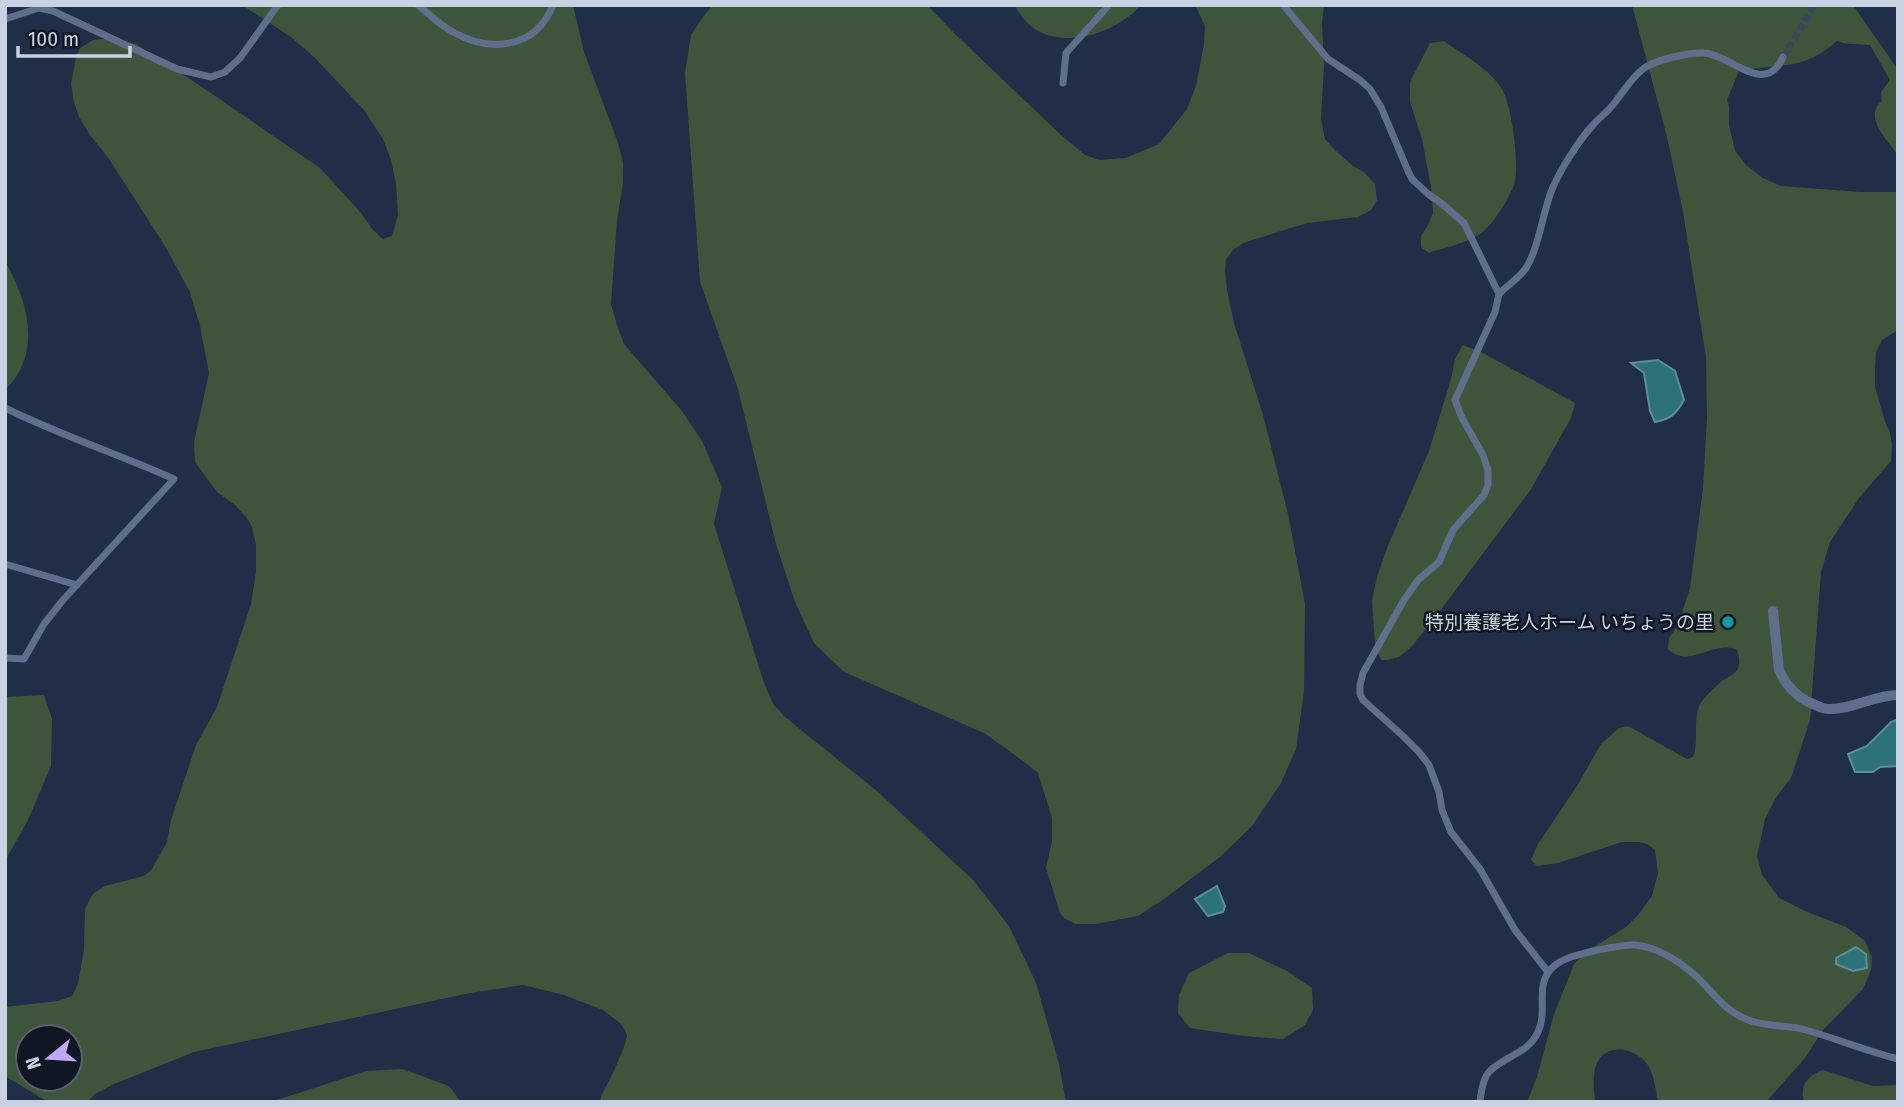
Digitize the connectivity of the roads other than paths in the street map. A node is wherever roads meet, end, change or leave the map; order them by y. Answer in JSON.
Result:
{"nodes":[{"id":1,"x":278,"y":5,"type":"edge"},
{"id":2,"x":418,"y":5,"type":"edge"},
{"id":3,"x":553,"y":5,"type":"edge"},
{"id":4,"x":1109,"y":5,"type":"edge"},
{"id":5,"x":1283,"y":5,"type":"edge"},
{"id":6,"x":29,"y":8,"type":"edge"},
{"id":7,"x":5,"y":19,"type":"edge"},
{"id":8,"x":1783,"y":57,"type":"tunnel mouth"},
{"id":9,"x":1063,"y":83,"type":"dead end"},
{"id":10,"x":1499,"y":294,"type":"junction"},
{"id":11,"x":5,"y":408,"type":"edge"},
{"id":12,"x":5,"y":564,"type":"edge"},
{"id":13,"x":77,"y":585,"type":"junction"},
{"id":14,"x":1773,"y":611,"type":"dead end"},
{"id":15,"x":5,"y":658,"type":"edge"},
{"id":16,"x":1898,"y":695,"type":"edge"},
{"id":17,"x":1548,"y":972,"type":"junction"},
{"id":18,"x":1898,"y":1059,"type":"edge"},
{"id":19,"x":1480,"y":1102,"type":"edge"}],
"edges":[{"from":1,"to":6,"type":"street"},
{"from":2,"to":3,"type":"street"},
{"from":4,"to":9,"type":"street"},
{"from":5,"to":10,"type":"street"},
{"from":6,"to":7,"type":"street"},
{"from":8,"to":10,"type":"street"},
{"from":10,"to":17,"type":"street"},
{"from":11,"to":13,"type":"street"},
{"from":12,"to":13,"type":"street"},
{"from":13,"to":15,"type":"street"},
{"from":14,"to":16,"type":"street"},
{"from":17,"to":18,"type":"street"},
{"from":17,"to":19,"type":"street"}]}
